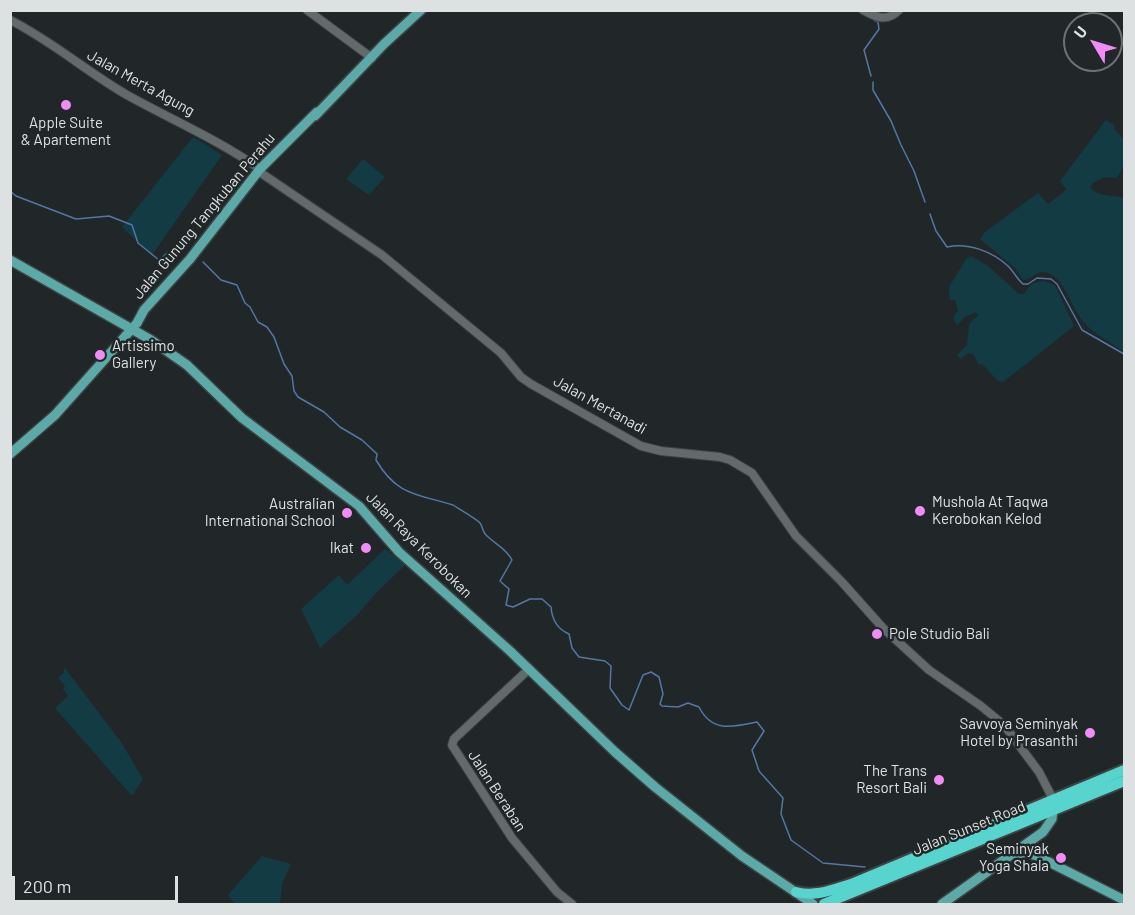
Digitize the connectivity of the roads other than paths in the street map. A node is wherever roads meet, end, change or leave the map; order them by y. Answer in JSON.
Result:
{"nodes":[{"id":1,"x":307,"y":10,"type":"edge"},
{"id":2,"x":421,"y":10,"type":"edge"},
{"id":3,"x":863,"y":10,"type":"edge"},
{"id":4,"x":899,"y":10,"type":"edge"},
{"id":5,"x":10,"y":20,"type":"edge"},
{"id":6,"x":372,"y":58,"type":"junction"},
{"id":7,"x":260,"y":171,"type":"junction"},
{"id":8,"x":10,"y":260,"type":"edge"},
{"id":9,"x":119,"y":322,"type":"junction"},
{"id":10,"x":132,"y":329,"type":"junction"},
{"id":11,"x":119,"y":342,"type":"junction"},
{"id":12,"x":10,"y":454,"type":"edge"},
{"id":13,"x":529,"y":669,"type":"junction"},
{"id":14,"x":1125,"y":770,"type":"edge"},
{"id":15,"x":1125,"y":781,"type":"edge"},
{"id":16,"x":1054,"y":804,"type":"junction"},
{"id":17,"x":1014,"y":854,"type":"junction"},
{"id":18,"x":855,"y":887,"type":"junction"},
{"id":19,"x":796,"y":892,"type":"junction"},
{"id":20,"x":1125,"y":900,"type":"edge"},
{"id":21,"x":572,"y":904,"type":"edge"},
{"id":22,"x":811,"y":904,"type":"edge"},
{"id":23,"x":824,"y":904,"type":"edge"},
{"id":24,"x":839,"y":904,"type":"edge"},
{"id":25,"x":942,"y":904,"type":"edge"}],
"edges":[{"from":1,"to":6,"type":"street"},
{"from":2,"to":6,"type":"main road","name":"Jalan Gunung Tangkuban Perahu"},
{"from":3,"to":4,"type":"street"},
{"from":5,"to":7,"type":"street","name":"Jalan Merta Agung"},
{"from":6,"to":7,"type":"main road","name":"Jalan Gunung Tangkuban Perahu"},
{"from":7,"to":10,"type":"main road","name":"Jalan Gunung Tangkuban Perahu"},
{"from":7,"to":16,"type":"street","name":"Jalan Mertanadi"},
{"from":8,"to":9,"type":"main road","name":"Jalan Raya Kerobokan"},
{"from":9,"to":10,"type":"main road","name":"Jalan Raya Kerobokan"},
{"from":9,"to":11,"type":"main road"},
{"from":10,"to":11,"type":"main road","name":"Jalan Gunung Tangkuban Perahu"},
{"from":10,"to":13,"type":"main road","name":"Jalan Raya Kerobokan"},
{"from":11,"to":12,"type":"main road","name":"Jalan Gunung Tangkuban Perahu"},
{"from":13,"to":19,"type":"main road","name":"Jalan Raya Kerobokan"},
{"from":13,"to":21,"type":"street","name":"Jalan Beraban"},
{"from":14,"to":16,"type":"highway","name":"Jalan Sunset Road"},
{"from":15,"to":16,"type":"highway","name":"Jalan Sunset Road"},
{"from":16,"to":17,"type":"main road"},
{"from":16,"to":18,"type":"highway","name":"Jalan Sunset Road"},
{"from":17,"to":20,"type":"main road"},
{"from":17,"to":25,"type":"main road"},
{"from":18,"to":19,"type":"highway"},
{"from":18,"to":22,"type":"highway"},
{"from":18,"to":23,"type":"highway","name":"Jalan Sunset Road"},
{"from":18,"to":24,"type":"highway"},
{"from":19,"to":22,"type":"main road","name":"Jalan Raya Kerobokan"}]}
